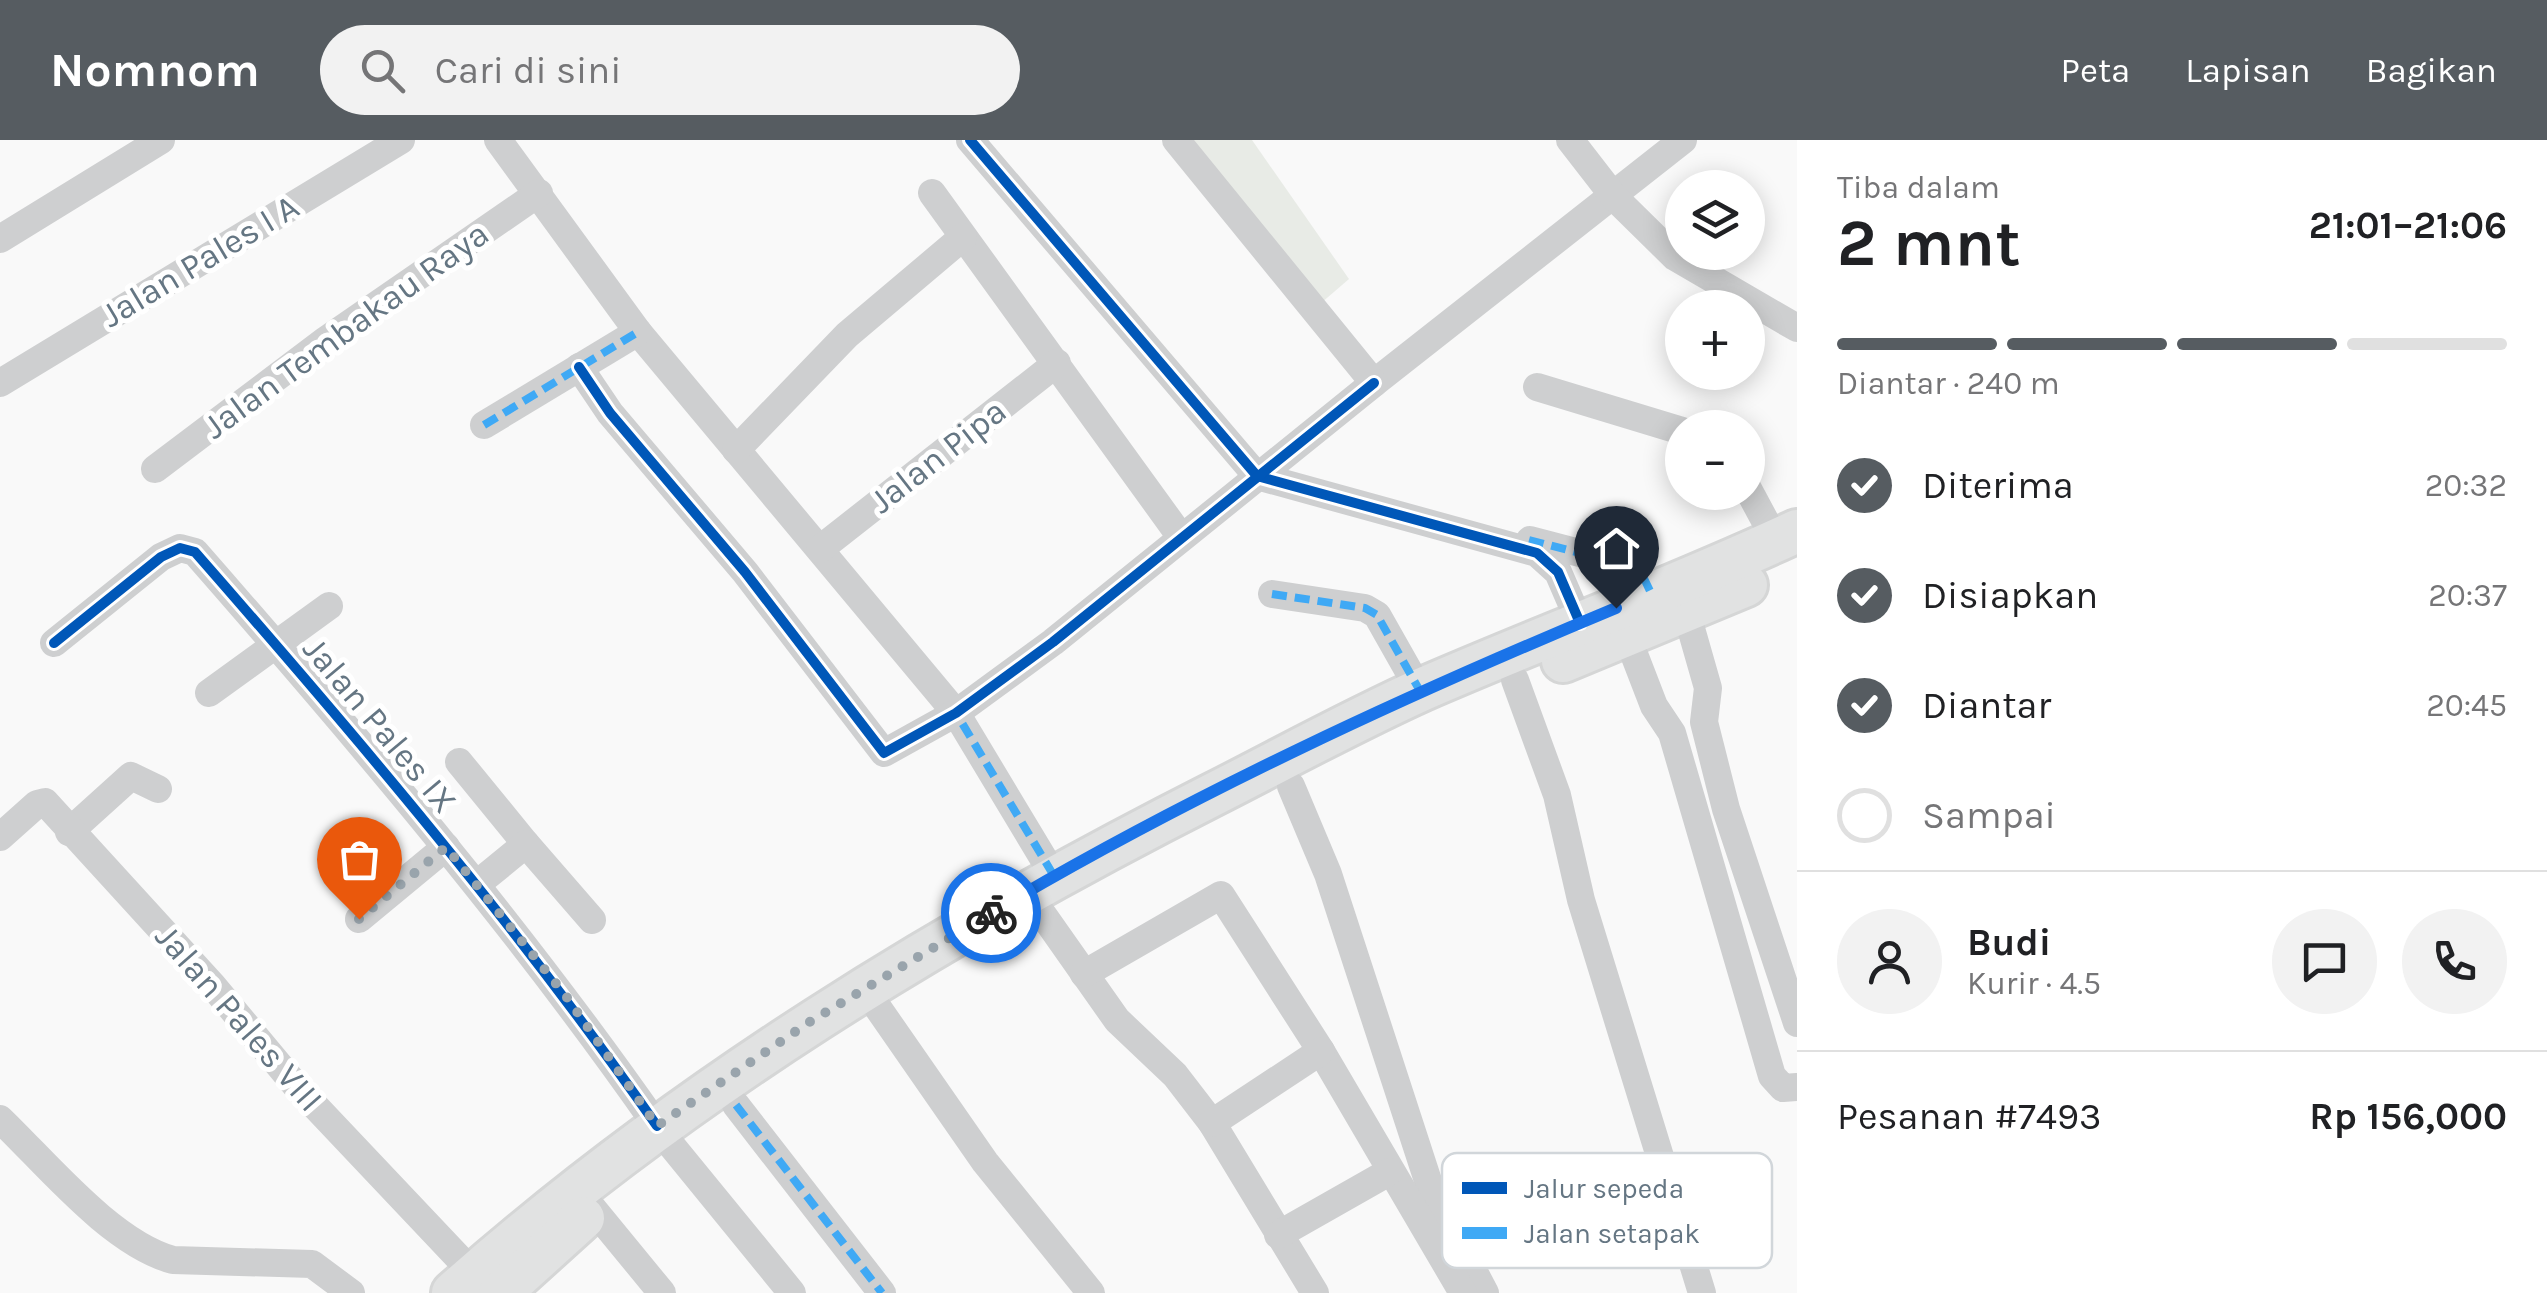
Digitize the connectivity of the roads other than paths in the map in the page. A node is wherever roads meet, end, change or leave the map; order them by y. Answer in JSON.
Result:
{"nodes":[{"id":1,"x":161,"y":140,"type":"edge"},
{"id":2,"x":400,"y":140,"type":"edge"},
{"id":3,"x":498,"y":140,"type":"edge"},
{"id":4,"x":970,"y":140,"type":"edge"},
{"id":5,"x":1176,"y":140,"type":"edge"},
{"id":6,"x":1570,"y":140,"type":"edge"},
{"id":7,"x":1683,"y":140,"type":"edge"},
{"id":8,"x":539,"y":193,"type":"junction"},
{"id":9,"x":932,"y":193,"type":"dead end"},
{"id":10,"x":1612,"y":195,"type":"junction"},
{"id":11,"x":963,"y":237,"type":"junction"},
{"id":12,"x":0,"y":239,"type":"edge"},
{"id":13,"x":1797,"y":328,"type":"edge"},
{"id":14,"x":638,"y":332,"type":"junction"},
{"id":15,"x":1057,"y":363,"type":"junction"},
{"id":16,"x":579,"y":368,"type":"junction"},
{"id":17,"x":0,"y":383,"type":"edge"},
{"id":18,"x":1374,"y":383,"type":"junction"},
{"id":19,"x":1537,"y":387,"type":"dead end"},
{"id":20,"x":484,"y":425,"type":"dead end"},
{"id":21,"x":1665,"y":426,"type":"edge"},
{"id":22,"x":736,"y":450,"type":"junction"},
{"id":23,"x":154,"y":468,"type":"dead end"},
{"id":24,"x":1263,"y":472,"type":"junction"},
{"id":25,"x":1764,"y":510,"type":"edge"},
{"id":26,"x":1181,"y":537,"type":"junction"},
{"id":27,"x":1790,"y":544,"type":"edge"},
{"id":28,"x":820,"y":549,"type":"junction"},
{"id":29,"x":1272,"y":594,"type":"dead end"},
{"id":30,"x":1668,"y":602,"type":"junction"},
{"id":31,"x":329,"y":606,"type":"dead end"},
{"id":32,"x":1580,"y":623,"type":"junction"},
{"id":33,"x":1628,"y":636,"type":"junction"},
{"id":34,"x":54,"y":643,"type":"dead end"},
{"id":35,"x":276,"y":644,"type":"junction"},
{"id":36,"x":1515,"y":680,"type":"junction"},
{"id":37,"x":1420,"y":690,"type":"junction"},
{"id":38,"x":208,"y":692,"type":"dead end"},
{"id":39,"x":956,"y":713,"type":"junction"},
{"id":40,"x":1704,"y":722,"type":"junction"},
{"id":41,"x":1672,"y":733,"type":"junction"},
{"id":42,"x":459,"y":762,"type":"dead end"},
{"id":43,"x":1291,"y":786,"type":"junction"},
{"id":44,"x":158,"y":790,"type":"dead end"},
{"id":45,"x":1726,"y":809,"type":"junction"},
{"id":46,"x":1698,"y":818,"type":"junction"},
{"id":47,"x":70,"y":832,"type":"junction"},
{"id":48,"x":0,"y":837,"type":"edge"},
{"id":49,"x":526,"y":844,"type":"junction"},
{"id":50,"x":446,"y":847,"type":"junction"},
{"id":51,"x":1746,"y":871,"type":"junction"},
{"id":52,"x":1717,"y":882,"type":"junction"},
{"id":53,"x":477,"y":884,"type":"junction"},
{"id":54,"x":1060,"y":887,"type":"junction"},
{"id":55,"x":359,"y":919,"type":"dead end"},
{"id":56,"x":592,"y":920,"type":"dead end"},
{"id":57,"x":1769,"y":940,"type":"junction"},
{"id":58,"x":1734,"y":950,"type":"junction"},
{"id":59,"x":1084,"y":974,"type":"junction"},
{"id":60,"x":878,"y":1008,"type":"junction"},
{"id":61,"x":1754,"y":1012,"type":"junction"},
{"id":62,"x":1794,"y":1012,"type":"edge"},
{"id":63,"x":1321,"y":1050,"type":"junction"},
{"id":64,"x":1797,"y":1088,"type":"edge"},
{"id":65,"x":736,"y":1104,"type":"junction"},
{"id":66,"x":0,"y":1120,"type":"edge"},
{"id":67,"x":1212,"y":1123,"type":"junction"},
{"id":68,"x":665,"y":1136,"type":"junction"},
{"id":69,"x":1659,"y":1153,"type":"edge"},
{"id":70,"x":1389,"y":1172,"type":"junction"},
{"id":71,"x":593,"y":1209,"type":"junction"},
{"id":72,"x":1442,"y":1211,"type":"edge"},
{"id":73,"x":1278,"y":1236,"type":"junction"},
{"id":74,"x":1472,"y":1268,"type":"edge"},
{"id":75,"x":1694,"y":1268,"type":"edge"},
{"id":76,"x":476,"y":1287,"type":"edge"},
{"id":77,"x":1451,"y":1289,"type":"edge"},
{"id":78,"x":351,"y":1293,"type":"edge"},
{"id":79,"x":662,"y":1293,"type":"edge"},
{"id":80,"x":792,"y":1293,"type":"edge"},
{"id":81,"x":882,"y":1293,"type":"edge"},
{"id":82,"x":1092,"y":1293,"type":"edge"},
{"id":83,"x":1315,"y":1293,"type":"edge"},
{"id":84,"x":1485,"y":1293,"type":"edge"},
{"id":85,"x":1702,"y":1293,"type":"edge"}],
"edges":[{"from":1,"to":12,"type":"street"},
{"from":2,"to":17,"type":"street","name":"Jalan Pales I A"},
{"from":3,"to":8,"type":"street"},
{"from":4,"to":24,"type":"street"},
{"from":5,"to":18,"type":"street"},
{"from":6,"to":10,"type":"street"},
{"from":7,"to":10,"type":"street"},
{"from":8,"to":14,"type":"street"},
{"from":8,"to":23,"type":"street","name":"Jalan Tembakau Raya"},
{"from":9,"to":11,"type":"street"},
{"from":10,"to":13,"type":"street"},
{"from":10,"to":18,"type":"street"},
{"from":11,"to":15,"type":"street"},
{"from":11,"to":22,"type":"street"},
{"from":14,"to":16,"type":"street"},
{"from":14,"to":22,"type":"street"},
{"from":15,"to":26,"type":"street"},
{"from":15,"to":28,"type":"street","name":"Jalan Pipa"},
{"from":16,"to":20,"type":"street"},
{"from":16,"to":39,"type":"street"},
{"from":18,"to":24,"type":"street"},
{"from":19,"to":21,"type":"street"},
{"from":22,"to":28,"type":"street"},
{"from":24,"to":26,"type":"street"},
{"from":24,"to":30,"type":"street"},
{"from":24,"to":32,"type":"street"},
{"from":25,"to":27,"type":"street"},
{"from":26,"to":39,"type":"street"},
{"from":27,"to":30,"type":"highway"},
{"from":28,"to":39,"type":"street"},
{"from":29,"to":37,"type":"street"},
{"from":30,"to":32,"type":"highway"},
{"from":30,"to":33,"type":"highway"},
{"from":30,"to":40,"type":"street"},
{"from":31,"to":35,"type":"street"},
{"from":32,"to":37,"type":"highway"},
{"from":33,"to":36,"type":"highway"},
{"from":33,"to":41,"type":"street"},
{"from":34,"to":35,"type":"street","name":"Jalan Pales IX"},
{"from":35,"to":38,"type":"street"},
{"from":35,"to":50,"type":"street","name":"Jalan Pales IX"},
{"from":36,"to":43,"type":"highway"},
{"from":36,"to":69,"type":"street"},
{"from":37,"to":54,"type":"highway"},
{"from":39,"to":54,"type":"street"},
{"from":40,"to":41,"type":"street"},
{"from":40,"to":45,"type":"street"},
{"from":41,"to":46,"type":"street"},
{"from":42,"to":49,"type":"street"},
{"from":43,"to":54,"type":"highway"},
{"from":43,"to":72,"type":"street"},
{"from":44,"to":47,"type":"street"},
{"from":45,"to":46,"type":"street"},
{"from":45,"to":51,"type":"street"},
{"from":46,"to":52,"type":"street"},
{"from":47,"to":48,"type":"street","name":"Jalan Pales VIII"},
{"from":47,"to":76,"type":"street","name":"Jalan Pales VIII"},
{"from":49,"to":53,"type":"street"},
{"from":49,"to":56,"type":"street"},
{"from":50,"to":53,"type":"street","name":"Jalan Pales IX"},
{"from":50,"to":55,"type":"street"},
{"from":51,"to":52,"type":"street"},
{"from":51,"to":57,"type":"street"},
{"from":52,"to":58,"type":"street"},
{"from":53,"to":68,"type":"street","name":"Jalan Pales IX"},
{"from":54,"to":59,"type":"street"},
{"from":54,"to":60,"type":"highway"},
{"from":54,"to":68,"type":"highway"},
{"from":57,"to":58,"type":"street"},
{"from":57,"to":62,"type":"street"},
{"from":58,"to":61,"type":"street"},
{"from":59,"to":63,"type":"street"},
{"from":59,"to":67,"type":"street"},
{"from":60,"to":65,"type":"highway"},
{"from":60,"to":82,"type":"street"},
{"from":61,"to":62,"type":"street"},
{"from":61,"to":64,"type":"street"},
{"from":63,"to":67,"type":"street"},
{"from":63,"to":70,"type":"street"},
{"from":65,"to":68,"type":"highway"},
{"from":65,"to":81,"type":"street"},
{"from":66,"to":78,"type":"street"},
{"from":67,"to":73,"type":"street"},
{"from":68,"to":71,"type":"highway"},
{"from":68,"to":76,"type":"highway"},
{"from":68,"to":80,"type":"street","name":"Jalan Pales IX"},
{"from":70,"to":73,"type":"street"},
{"from":70,"to":77,"type":"street"},
{"from":71,"to":76,"type":"highway"},
{"from":71,"to":79,"type":"street"},
{"from":73,"to":83,"type":"street"},
{"from":74,"to":84,"type":"street"},
{"from":75,"to":85,"type":"street"}]}
